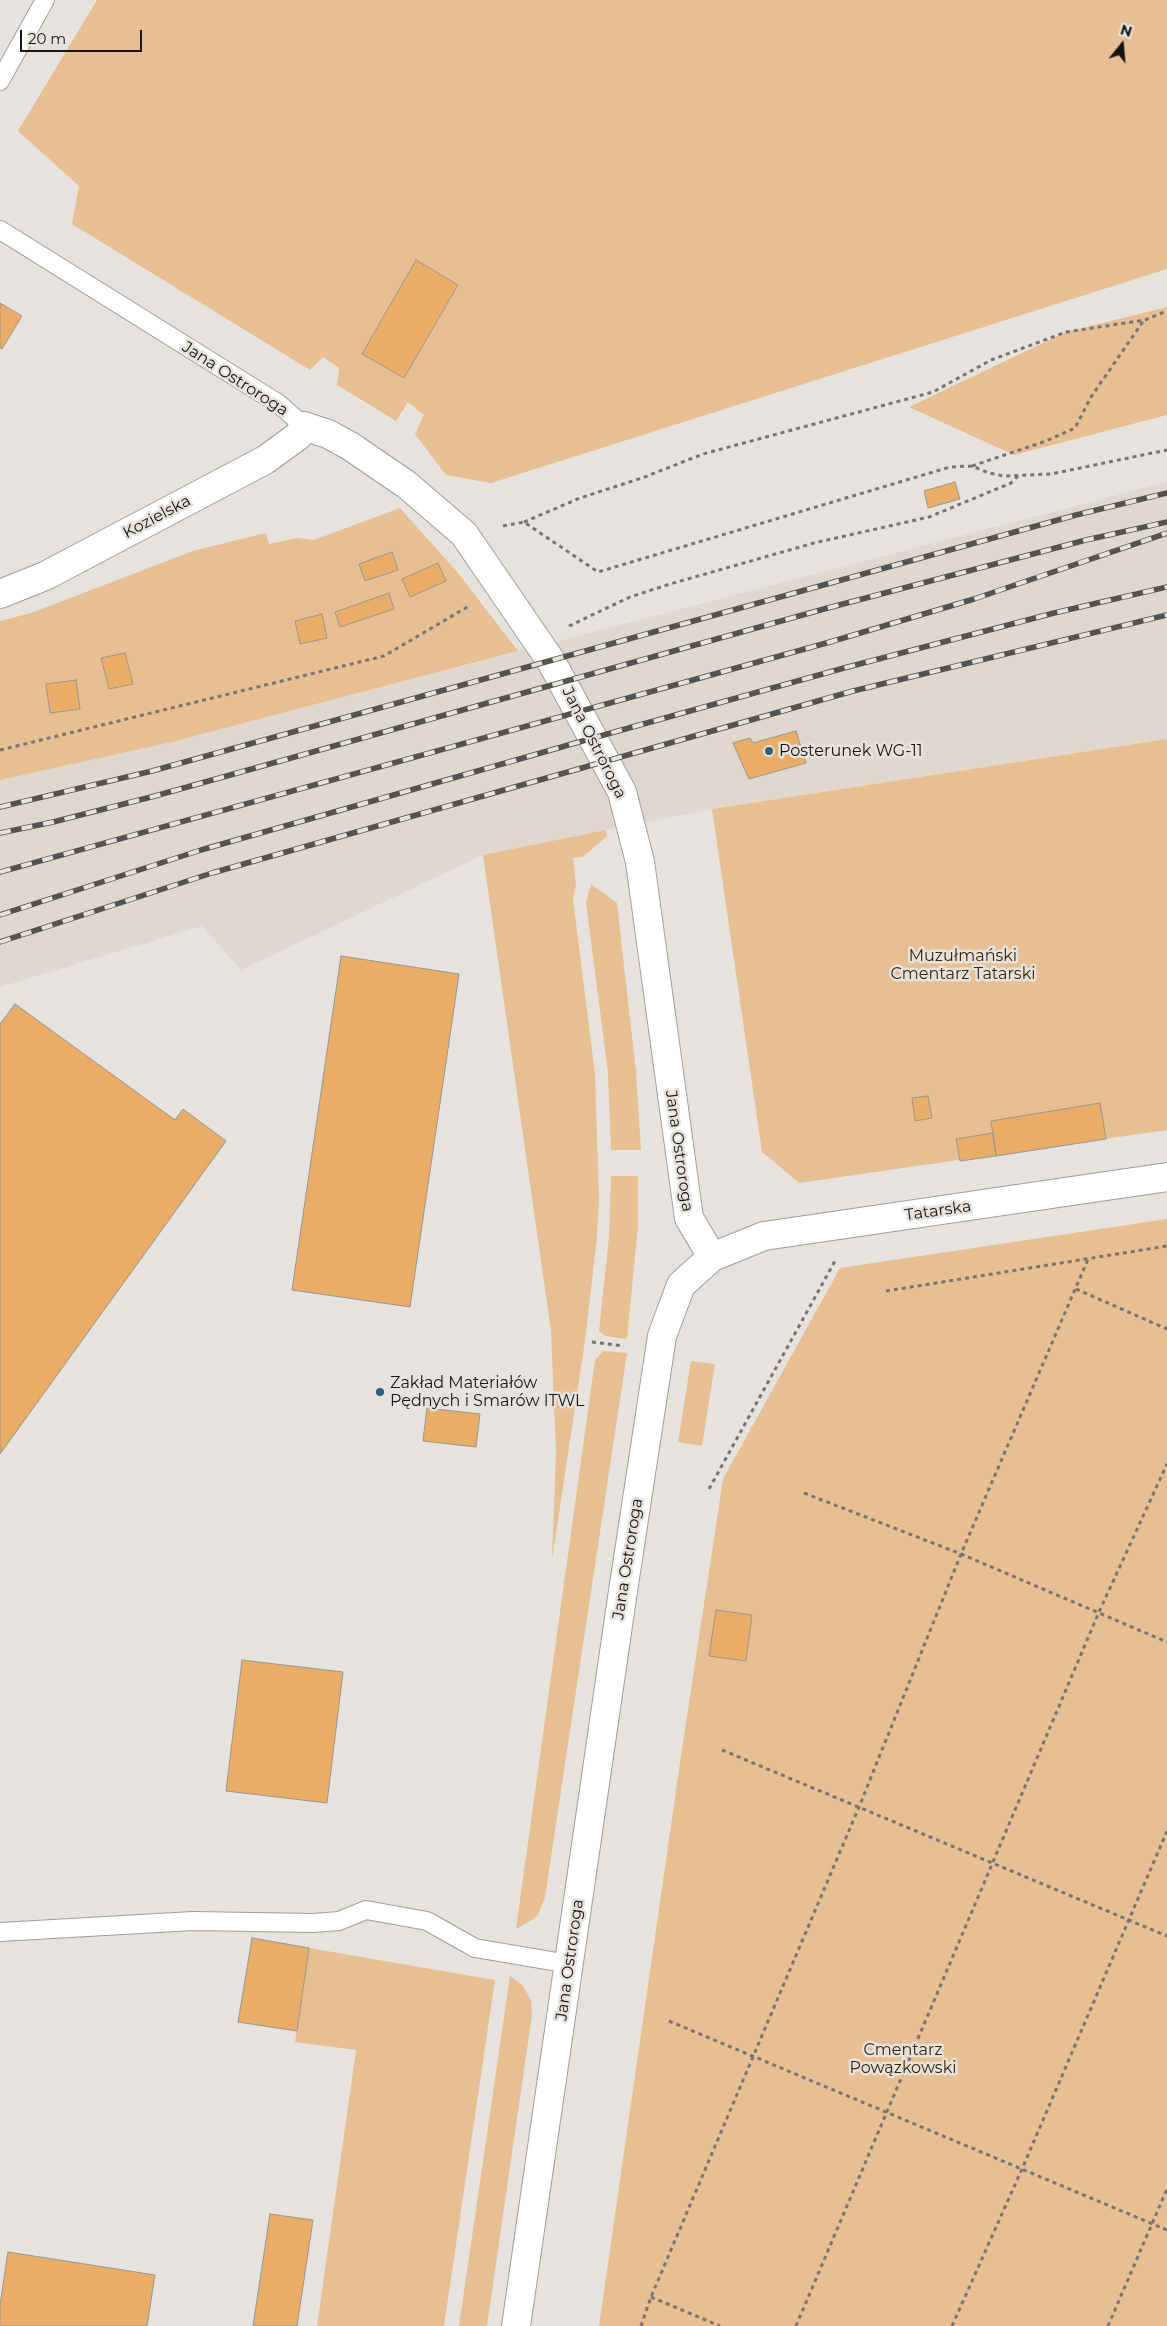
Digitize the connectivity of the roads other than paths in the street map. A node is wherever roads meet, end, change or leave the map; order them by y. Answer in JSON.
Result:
{"nodes":[{"id":1,"x":45,"y":0,"type":"edge"},
{"id":2,"x":0,"y":81,"type":"edge"},
{"id":3,"x":0,"y":230,"type":"edge"},
{"id":4,"x":304,"y":426,"type":"junction"},
{"id":5,"x":0,"y":594,"type":"edge"},
{"id":6,"x":1167,"y":1177,"type":"edge"},
{"id":7,"x":712,"y":1257,"type":"junction"},
{"id":8,"x":0,"y":1932,"type":"edge"},
{"id":9,"x":569,"y":1964,"type":"junction"},
{"id":10,"x":516,"y":2326,"type":"edge"}],
"edges":[{"from":1,"to":2,"type":"lane"},
{"from":3,"to":4,"type":"lane","name":"Jana Ostroroga"},
{"from":4,"to":5,"type":"street","name":"Kozielska"},
{"from":4,"to":7,"type":"street","name":"Jana Ostroroga"},
{"from":6,"to":7,"type":"street","name":"Tatarska"},
{"from":7,"to":9,"type":"street","name":"Jana Ostroroga"},
{"from":8,"to":9,"type":"lane"},
{"from":9,"to":10,"type":"street","name":"Jana Ostroroga"}]}
